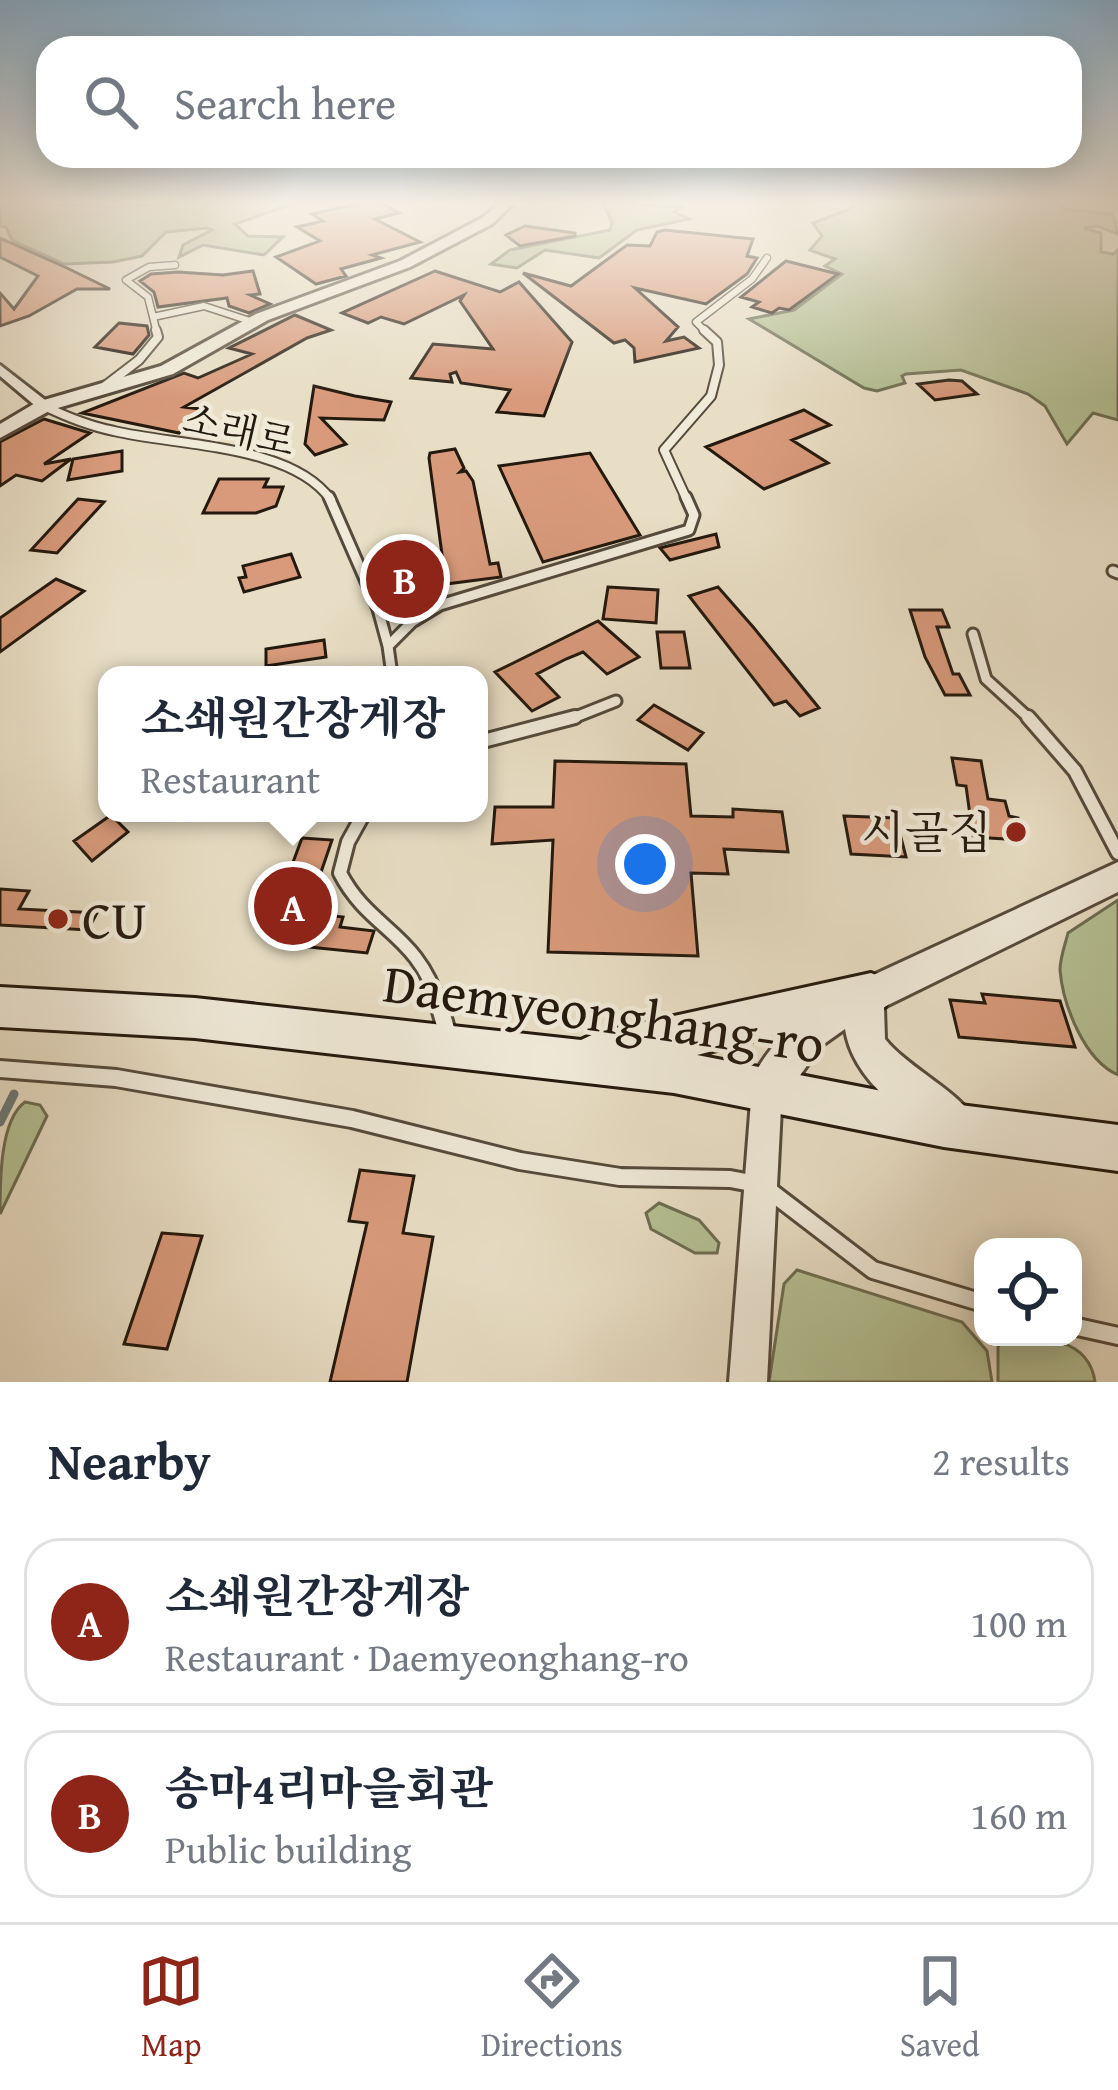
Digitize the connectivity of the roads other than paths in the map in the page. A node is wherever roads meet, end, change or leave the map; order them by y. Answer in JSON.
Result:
{"nodes":[{"id":1,"x":148,"y":267,"type":"edge"},
{"id":2,"x":396,"y":267,"type":"edge"},
{"id":3,"x":761,"y":267,"type":"edge"},
{"id":4,"x":153,"y":317,"type":"junction"},
{"id":5,"x":253,"y":322,"type":"junction"},
{"id":6,"x":0,"y":369,"type":"edge"},
{"id":7,"x":102,"y":388,"type":"junction"},
{"id":8,"x":44,"y":406,"type":"junction"},
{"id":9,"x":0,"y":433,"type":"edge"},
{"id":10,"x":974,"y":634,"type":"dead end"},
{"id":11,"x":388,"y":646,"type":"junction"},
{"id":12,"x":391,"y":666,"type":"edge"},
{"id":13,"x":616,"y":701,"type":"dead end"},
{"id":14,"x":488,"y":740,"type":"edge"},
{"id":15,"x":359,"y":822,"type":"edge"},
{"id":16,"x":1118,"y":853,"type":"edge"},
{"id":17,"x":1118,"y":876,"type":"edge"},
{"id":18,"x":871,"y":993,"type":"junction"},
{"id":19,"x":0,"y":1007,"type":"edge"},
{"id":20,"x":451,"y":1045,"type":"junction"},
{"id":21,"x":570,"y":1059,"type":"junction"},
{"id":22,"x":0,"y":1069,"type":"edge"},
{"id":23,"x":767,"y":1088,"type":"junction"},
{"id":24,"x":968,"y":1129,"type":"junction"},
{"id":25,"x":1118,"y":1148,"type":"edge"},
{"id":26,"x":762,"y":1185,"type":"junction"},
{"id":27,"x":974,"y":1300,"type":"edge"},
{"id":28,"x":1082,"y":1328,"type":"edge"},
{"id":29,"x":1118,"y":1336,"type":"edge"},
{"id":30,"x":748,"y":1382,"type":"edge"}],
"edges":[{"from":1,"to":4,"type":"lane"},
{"from":2,"to":5,"type":"street"},
{"from":3,"to":11,"type":"lane"},
{"from":4,"to":5,"type":"lane"},
{"from":4,"to":7,"type":"lane","name":"소래로"},
{"from":5,"to":7,"type":"street"},
{"from":6,"to":8,"type":"street"},
{"from":7,"to":8,"type":"street"},
{"from":8,"to":9,"type":"street"},
{"from":8,"to":11,"type":"lane","name":"소래로"},
{"from":10,"to":16,"type":"lane"},
{"from":11,"to":12,"type":"lane","name":"소래로"},
{"from":13,"to":14,"type":"lane"},
{"from":15,"to":20,"type":"lane"},
{"from":17,"to":18,"type":"street"},
{"from":18,"to":21,"type":"main road"},
{"from":18,"to":23,"type":"street"},
{"from":18,"to":24,"type":"street"},
{"from":19,"to":20,"type":"main road","name":"Daemyeonghang-ro"},
{"from":20,"to":21,"type":"main road","name":"Daemyeonghang-ro"},
{"from":21,"to":23,"type":"main road","name":"Daemyeonghang-ro"},
{"from":22,"to":26,"type":"lane"},
{"from":23,"to":24,"type":"main road","name":"Daemyeonghang-ro"},
{"from":23,"to":26,"type":"street"},
{"from":24,"to":25,"type":"main road","name":"Daemyeonghang-ro"},
{"from":26,"to":27,"type":"lane"},
{"from":26,"to":30,"type":"street"},
{"from":28,"to":29,"type":"lane"}]}
